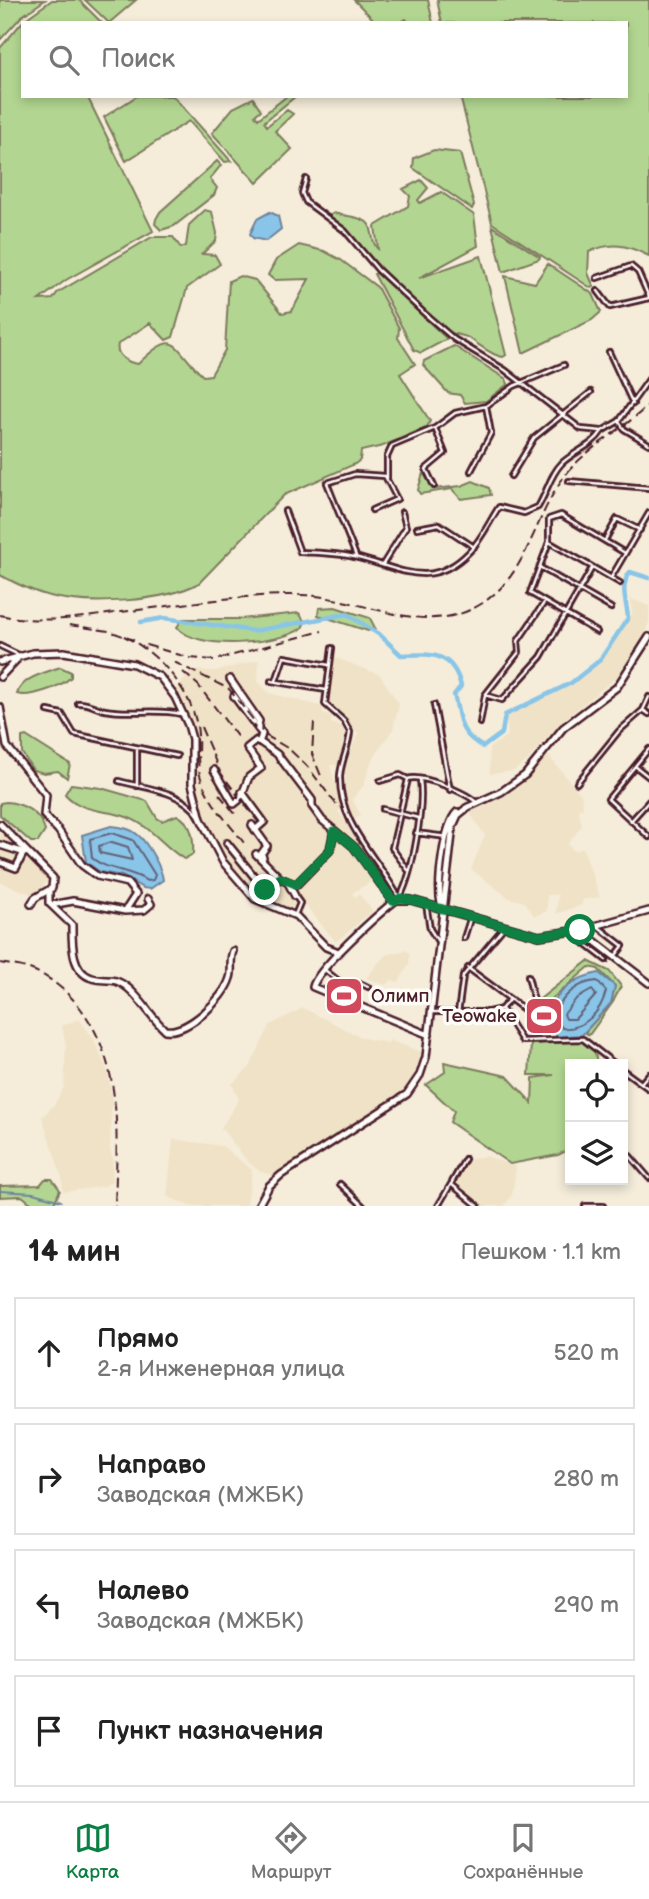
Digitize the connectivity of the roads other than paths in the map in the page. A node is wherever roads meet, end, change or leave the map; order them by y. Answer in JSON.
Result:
{"nodes":[{"id":1,"x":306,"y":179,"type":"dead end"},
{"id":2,"x":597,"y":278,"type":"dead end"},
{"id":3,"x":598,"y":291,"type":"dead end"},
{"id":4,"x":649,"y":297,"type":"edge"},
{"id":5,"x":609,"y":352,"type":"dead end"},
{"id":6,"x":564,"y":365,"type":"dead end"},
{"id":7,"x":649,"y":379,"type":"edge"},
{"id":8,"x":521,"y":383,"type":"junction"},
{"id":9,"x":591,"y":392,"type":"dead end"},
{"id":10,"x":633,"y":404,"type":"junction"},
{"id":11,"x":486,"y":406,"type":"junction"},
{"id":12,"x":561,"y":416,"type":"junction"},
{"id":13,"x":619,"y":421,"type":"junction"},
{"id":14,"x":435,"y":428,"type":"junction"},
{"id":15,"x":602,"y":431,"type":"junction"},
{"id":16,"x":649,"y":444,"type":"edge"},
{"id":17,"x":471,"y":471,"type":"dead end"},
{"id":18,"x":511,"y":476,"type":"dead end"},
{"id":19,"x":387,"y":478,"type":"junction"},
{"id":20,"x":569,"y":481,"type":"dead end"},
{"id":21,"x":434,"y":486,"type":"dead end"},
{"id":22,"x":649,"y":488,"type":"edge"},
{"id":23,"x":372,"y":510,"type":"dead end"},
{"id":24,"x":285,"y":511,"type":"dead end"},
{"id":25,"x":402,"y":512,"type":"dead end"},
{"id":26,"x":649,"y":513,"type":"edge"},
{"id":27,"x":417,"y":528,"type":"dead end"},
{"id":28,"x":640,"y":530,"type":"junction"},
{"id":29,"x":605,"y":541,"type":"junction"},
{"id":30,"x":549,"y":542,"type":"junction"},
{"id":31,"x":474,"y":547,"type":"junction"},
{"id":32,"x":625,"y":553,"type":"junction"},
{"id":33,"x":357,"y":558,"type":"junction"},
{"id":34,"x":383,"y":565,"type":"junction"},
{"id":35,"x":541,"y":568,"type":"junction"},
{"id":36,"x":592,"y":568,"type":"junction"},
{"id":37,"x":611,"y":578,"type":"junction"},
{"id":38,"x":620,"y":583,"type":"dead end"},
{"id":39,"x":581,"y":591,"type":"junction"},
{"id":40,"x":544,"y":603,"type":"junction"},
{"id":41,"x":611,"y":608,"type":"dead end"},
{"id":42,"x":568,"y":615,"type":"junction"},
{"id":43,"x":597,"y":632,"type":"dead end"},
{"id":44,"x":649,"y":637,"type":"edge"},
{"id":45,"x":0,"y":646,"type":"edge"},
{"id":46,"x":332,"y":648,"type":"dead end"},
{"id":47,"x":20,"y":656,"type":"junction"},
{"id":48,"x":0,"y":662,"type":"edge"},
{"id":49,"x":329,"y":665,"type":"junction"},
{"id":50,"x":0,"y":677,"type":"edge"},
{"id":51,"x":230,"y":679,"type":"dead end"},
{"id":52,"x":326,"y":690,"type":"junction"},
{"id":53,"x":485,"y":695,"type":"junction"},
{"id":54,"x":234,"y":696,"type":"dead end"},
{"id":55,"x":649,"y":697,"type":"edge"},
{"id":56,"x":78,"y":703,"type":"dead end"},
{"id":57,"x":434,"y":705,"type":"dead end"},
{"id":58,"x":0,"y":707,"type":"edge"},
{"id":59,"x":643,"y":710,"type":"junction"},
{"id":60,"x":48,"y":711,"type":"dead end"},
{"id":61,"x":184,"y":715,"type":"junction"},
{"id":62,"x":649,"y":715,"type":"edge"},
{"id":63,"x":480,"y":723,"type":"dead end"},
{"id":64,"x":258,"y":727,"type":"junction"},
{"id":65,"x":260,"y":740,"type":"junction"},
{"id":66,"x":137,"y":749,"type":"junction"},
{"id":67,"x":649,"y":749,"type":"edge"},
{"id":68,"x":177,"y":757,"type":"dead end"},
{"id":69,"x":635,"y":766,"type":"junction"},
{"id":70,"x":214,"y":770,"type":"dead end"},
{"id":71,"x":649,"y":777,"type":"edge"},
{"id":72,"x":408,"y":779,"type":"junction"},
{"id":73,"x":420,"y":780,"type":"junction"},
{"id":74,"x":119,"y":781,"type":"dead end"},
{"id":75,"x":380,"y":781,"type":"dead end"},
{"id":76,"x":577,"y":783,"type":"dead end"},
{"id":77,"x":138,"y":786,"type":"junction"},
{"id":78,"x":450,"y":790,"type":"junction"},
{"id":79,"x":240,"y":796,"type":"junction"},
{"id":80,"x":649,"y":801,"type":"edge"},
{"id":81,"x":477,"y":803,"type":"junction"},
{"id":82,"x":468,"y":807,"type":"junction"},
{"id":83,"x":383,"y":809,"type":"dead end"},
{"id":84,"x":399,"y":814,"type":"junction"},
{"id":85,"x":418,"y":818,"type":"junction"},
{"id":86,"x":201,"y":819,"type":"junction"},
{"id":87,"x":631,"y":821,"type":"junction"},
{"id":88,"x":0,"y":824,"type":"edge"},
{"id":89,"x":334,"y":831,"type":"junction"},
{"id":90,"x":416,"y":833,"type":"junction"},
{"id":91,"x":447,"y":837,"type":"junction"},
{"id":92,"x":649,"y":837,"type":"edge"},
{"id":93,"x":227,"y":843,"type":"dead end"},
{"id":94,"x":0,"y":845,"type":"edge"},
{"id":95,"x":25,"y":853,"type":"junction"},
{"id":96,"x":256,"y":854,"type":"dead end"},
{"id":97,"x":0,"y":862,"type":"edge"},
{"id":98,"x":268,"y":866,"type":"junction"},
{"id":99,"x":409,"y":870,"type":"junction"},
{"id":100,"x":280,"y":878,"type":"junction"},
{"id":101,"x":287,"y":881,"type":"junction"},
{"id":102,"x":49,"y":891,"type":"junction"},
{"id":103,"x":295,"y":896,"type":"joint"},
{"id":104,"x":148,"y":899,"type":"dead end"},
{"id":105,"x":396,"y":900,"type":"junction"},
{"id":106,"x":31,"y":904,"type":"dead end"},
{"id":107,"x":426,"y":904,"type":"junction"},
{"id":108,"x":51,"y":905,"type":"junction"},
{"id":109,"x":443,"y":908,"type":"junction"},
{"id":110,"x":125,"y":911,"type":"junction"},
{"id":111,"x":649,"y":911,"type":"edge"},
{"id":112,"x":294,"y":915,"type":"junction"},
{"id":113,"x":471,"y":916,"type":"junction"},
{"id":114,"x":596,"y":925,"type":"junction"},
{"id":115,"x":504,"y":927,"type":"junction"},
{"id":116,"x":580,"y":930,"type":"junction"},
{"id":117,"x":589,"y":937,"type":"junction"},
{"id":118,"x":464,"y":938,"type":"dead end"},
{"id":119,"x":439,"y":943,"type":"junction"},
{"id":120,"x":233,"y":951,"type":"dead end"},
{"id":121,"x":336,"y":951,"type":"junction"},
{"id":122,"x":615,"y":957,"type":"junction"},
{"id":123,"x":606,"y":960,"type":"dead end"},
{"id":124,"x":468,"y":968,"type":"junction"},
{"id":125,"x":324,"y":970,"type":"junction"},
{"id":126,"x":528,"y":976,"type":"dead end"},
{"id":127,"x":649,"y":983,"type":"edge"},
{"id":128,"x":368,"y":987,"type":"dead end"},
{"id":129,"x":510,"y":999,"type":"junction"},
{"id":130,"x":502,"y":1009,"type":"junction"},
{"id":131,"x":432,"y":1012,"type":"junction"},
{"id":132,"x":458,"y":1013,"type":"junction"},
{"id":133,"x":429,"y":1035,"type":"junction"},
{"id":134,"x":608,"y":1059,"type":"edge"},
{"id":135,"x":628,"y":1074,"type":"edge"},
{"id":136,"x":649,"y":1074,"type":"edge"},
{"id":137,"x":641,"y":1083,"type":"junction"},
{"id":138,"x":649,"y":1089,"type":"edge"},
{"id":139,"x":629,"y":1157,"type":"dead end"},
{"id":140,"x":465,"y":1159,"type":"dead end"},
{"id":141,"x":649,"y":1178,"type":"edge"},
{"id":142,"x":340,"y":1184,"type":"dead end"},
{"id":143,"x":451,"y":1184,"type":"junction"},
{"id":144,"x":258,"y":1206,"type":"edge"},
{"id":145,"x":363,"y":1206,"type":"edge"},
{"id":146,"x":438,"y":1206,"type":"edge"},
{"id":147,"x":477,"y":1206,"type":"edge"},
{"id":148,"x":585,"y":1206,"type":"edge"},
{"id":149,"x":603,"y":1206,"type":"edge"}],
"edges":[{"from":1,"to":8,"type":"street"},
{"from":2,"to":4,"type":"street"},
{"from":3,"to":4,"type":"street"},
{"from":5,"to":10,"type":"street"},
{"from":6,"to":8,"type":"street"},
{"from":7,"to":10,"type":"street"},
{"from":8,"to":11,"type":"street"},
{"from":8,"to":12,"type":"street"},
{"from":9,"to":12,"type":"street"},
{"from":10,"to":13,"type":"street"},
{"from":11,"to":14,"type":"street"},
{"from":11,"to":17,"type":"street"},
{"from":12,"to":15,"type":"street"},
{"from":12,"to":18,"type":"street"},
{"from":13,"to":15,"type":"street"},
{"from":13,"to":16,"type":"street"},
{"from":14,"to":19,"type":"street"},
{"from":14,"to":21,"type":"street"},
{"from":15,"to":31,"type":"street"},
{"from":19,"to":23,"type":"street"},
{"from":19,"to":33,"type":"street"},
{"from":20,"to":22,"type":"street"},
{"from":24,"to":33,"type":"street"},
{"from":25,"to":34,"type":"street"},
{"from":26,"to":28,"type":"street"},
{"from":27,"to":31,"type":"street"},
{"from":28,"to":29,"type":"street"},
{"from":28,"to":32,"type":"street"},
{"from":29,"to":30,"type":"street"},
{"from":29,"to":32,"type":"street"},
{"from":30,"to":35,"type":"street"},
{"from":30,"to":36,"type":"street"},
{"from":31,"to":34,"type":"street"},
{"from":32,"to":37,"type":"street"},
{"from":33,"to":34,"type":"street"},
{"from":35,"to":39,"type":"street"},
{"from":35,"to":40,"type":"street"},
{"from":36,"to":37,"type":"street"},
{"from":36,"to":39,"type":"street"},
{"from":37,"to":38,"type":"street"},
{"from":39,"to":41,"type":"street"},
{"from":39,"to":42,"type":"street"},
{"from":40,"to":42,"type":"street"},
{"from":40,"to":53,"type":"street"},
{"from":42,"to":43,"type":"street"},
{"from":42,"to":53,"type":"street"},
{"from":44,"to":81,"type":"street"},
{"from":45,"to":47,"type":"street"},
{"from":46,"to":49,"type":"street"},
{"from":47,"to":48,"type":"street"},
{"from":47,"to":50,"type":"street"},
{"from":47,"to":61,"type":"street"},
{"from":49,"to":52,"type":"street"},
{"from":49,"to":52,"type":"street"},
{"from":51,"to":64,"type":"street"},
{"from":52,"to":105,"type":"street"},
{"from":53,"to":63,"type":"street"},
{"from":54,"to":64,"type":"street"},
{"from":55,"to":59,"type":"street"},
{"from":56,"to":61,"type":"street"},
{"from":57,"to":78,"type":"street"},
{"from":58,"to":110,"type":"street"},
{"from":59,"to":62,"type":"street"},
{"from":59,"to":76,"type":"street"},
{"from":60,"to":66,"type":"street"},
{"from":61,"to":86,"type":"street"},
{"from":64,"to":65,"type":"street"},
{"from":65,"to":79,"type":"street"},
{"from":65,"to":89,"type":"street"},
{"from":66,"to":68,"type":"street"},
{"from":66,"to":77,"type":"street"},
{"from":67,"to":69,"type":"street"},
{"from":69,"to":71,"type":"street"},
{"from":69,"to":87,"type":"street"},
{"from":70,"to":79,"type":"street"},
{"from":72,"to":73,"type":"street"},
{"from":72,"to":75,"type":"street"},
{"from":72,"to":84,"type":"street"},
{"from":73,"to":78,"type":"street"},
{"from":73,"to":85,"type":"street"},
{"from":74,"to":77,"type":"street"},
{"from":77,"to":86,"type":"street"},
{"from":78,"to":81,"type":"street"},
{"from":79,"to":98,"type":"street"},
{"from":80,"to":87,"type":"street"},
{"from":81,"to":82,"type":"street"},
{"from":82,"to":91,"type":"street"},
{"from":82,"to":109,"type":"street"},
{"from":83,"to":84,"type":"street"},
{"from":84,"to":85,"type":"street"},
{"from":84,"to":99,"type":"street"},
{"from":85,"to":90,"type":"street"},
{"from":86,"to":112,"type":"street"},
{"from":87,"to":92,"type":"street"},
{"from":88,"to":95,"type":"street"},
{"from":89,"to":101,"type":"street"},
{"from":89,"to":105,"type":"street"},
{"from":90,"to":91,"type":"street"},
{"from":90,"to":99,"type":"street"},
{"from":91,"to":109,"type":"street"},
{"from":93,"to":100,"type":"street"},
{"from":94,"to":95,"type":"street"},
{"from":95,"to":97,"type":"street"},
{"from":95,"to":102,"type":"street"},
{"from":96,"to":98,"type":"street"},
{"from":98,"to":100,"type":"street"},
{"from":99,"to":105,"type":"street"},
{"from":100,"to":101,"type":"street"},
{"from":101,"to":103,"type":"street"},
{"from":102,"to":106,"type":"street"},
{"from":102,"to":108,"type":"street"},
{"from":103,"to":112,"type":"street"},
{"from":104,"to":110,"type":"street"},
{"from":105,"to":107,"type":"street"},
{"from":105,"to":121,"type":"street"},
{"from":107,"to":109,"type":"street"},
{"from":107,"to":119,"type":"street"},
{"from":108,"to":110,"type":"street"},
{"from":108,"to":120,"type":"street"},
{"from":109,"to":113,"type":"street"},
{"from":109,"to":119,"type":"street"},
{"from":111,"to":114,"type":"street"},
{"from":112,"to":121,"type":"street"},
{"from":113,"to":115,"type":"street"},
{"from":113,"to":118,"type":"street"},
{"from":114,"to":116,"type":"street"},
{"from":114,"to":122,"type":"street"},
{"from":115,"to":116,"type":"street"},
{"from":115,"to":124,"type":"street"},
{"from":116,"to":117,"type":"street"},
{"from":117,"to":122,"type":"street"},
{"from":117,"to":123,"type":"street"},
{"from":119,"to":131,"type":"street"},
{"from":121,"to":125,"type":"street"},
{"from":122,"to":127,"type":"street"},
{"from":124,"to":129,"type":"street"},
{"from":124,"to":132,"type":"street"},
{"from":125,"to":128,"type":"street"},
{"from":125,"to":133,"type":"street"},
{"from":126,"to":129,"type":"street"},
{"from":129,"to":130,"type":"street"},
{"from":130,"to":132,"type":"street"},
{"from":130,"to":134,"type":"street"},
{"from":131,"to":132,"type":"street"},
{"from":131,"to":133,"type":"street"},
{"from":133,"to":144,"type":"street"},
{"from":135,"to":137,"type":"street"},
{"from":136,"to":137,"type":"street"},
{"from":137,"to":138,"type":"street"},
{"from":139,"to":141,"type":"street"},
{"from":140,"to":143,"type":"street"},
{"from":142,"to":145,"type":"street"},
{"from":143,"to":146,"type":"street"},
{"from":143,"to":147,"type":"street"},
{"from":148,"to":149,"type":"street"}]}
